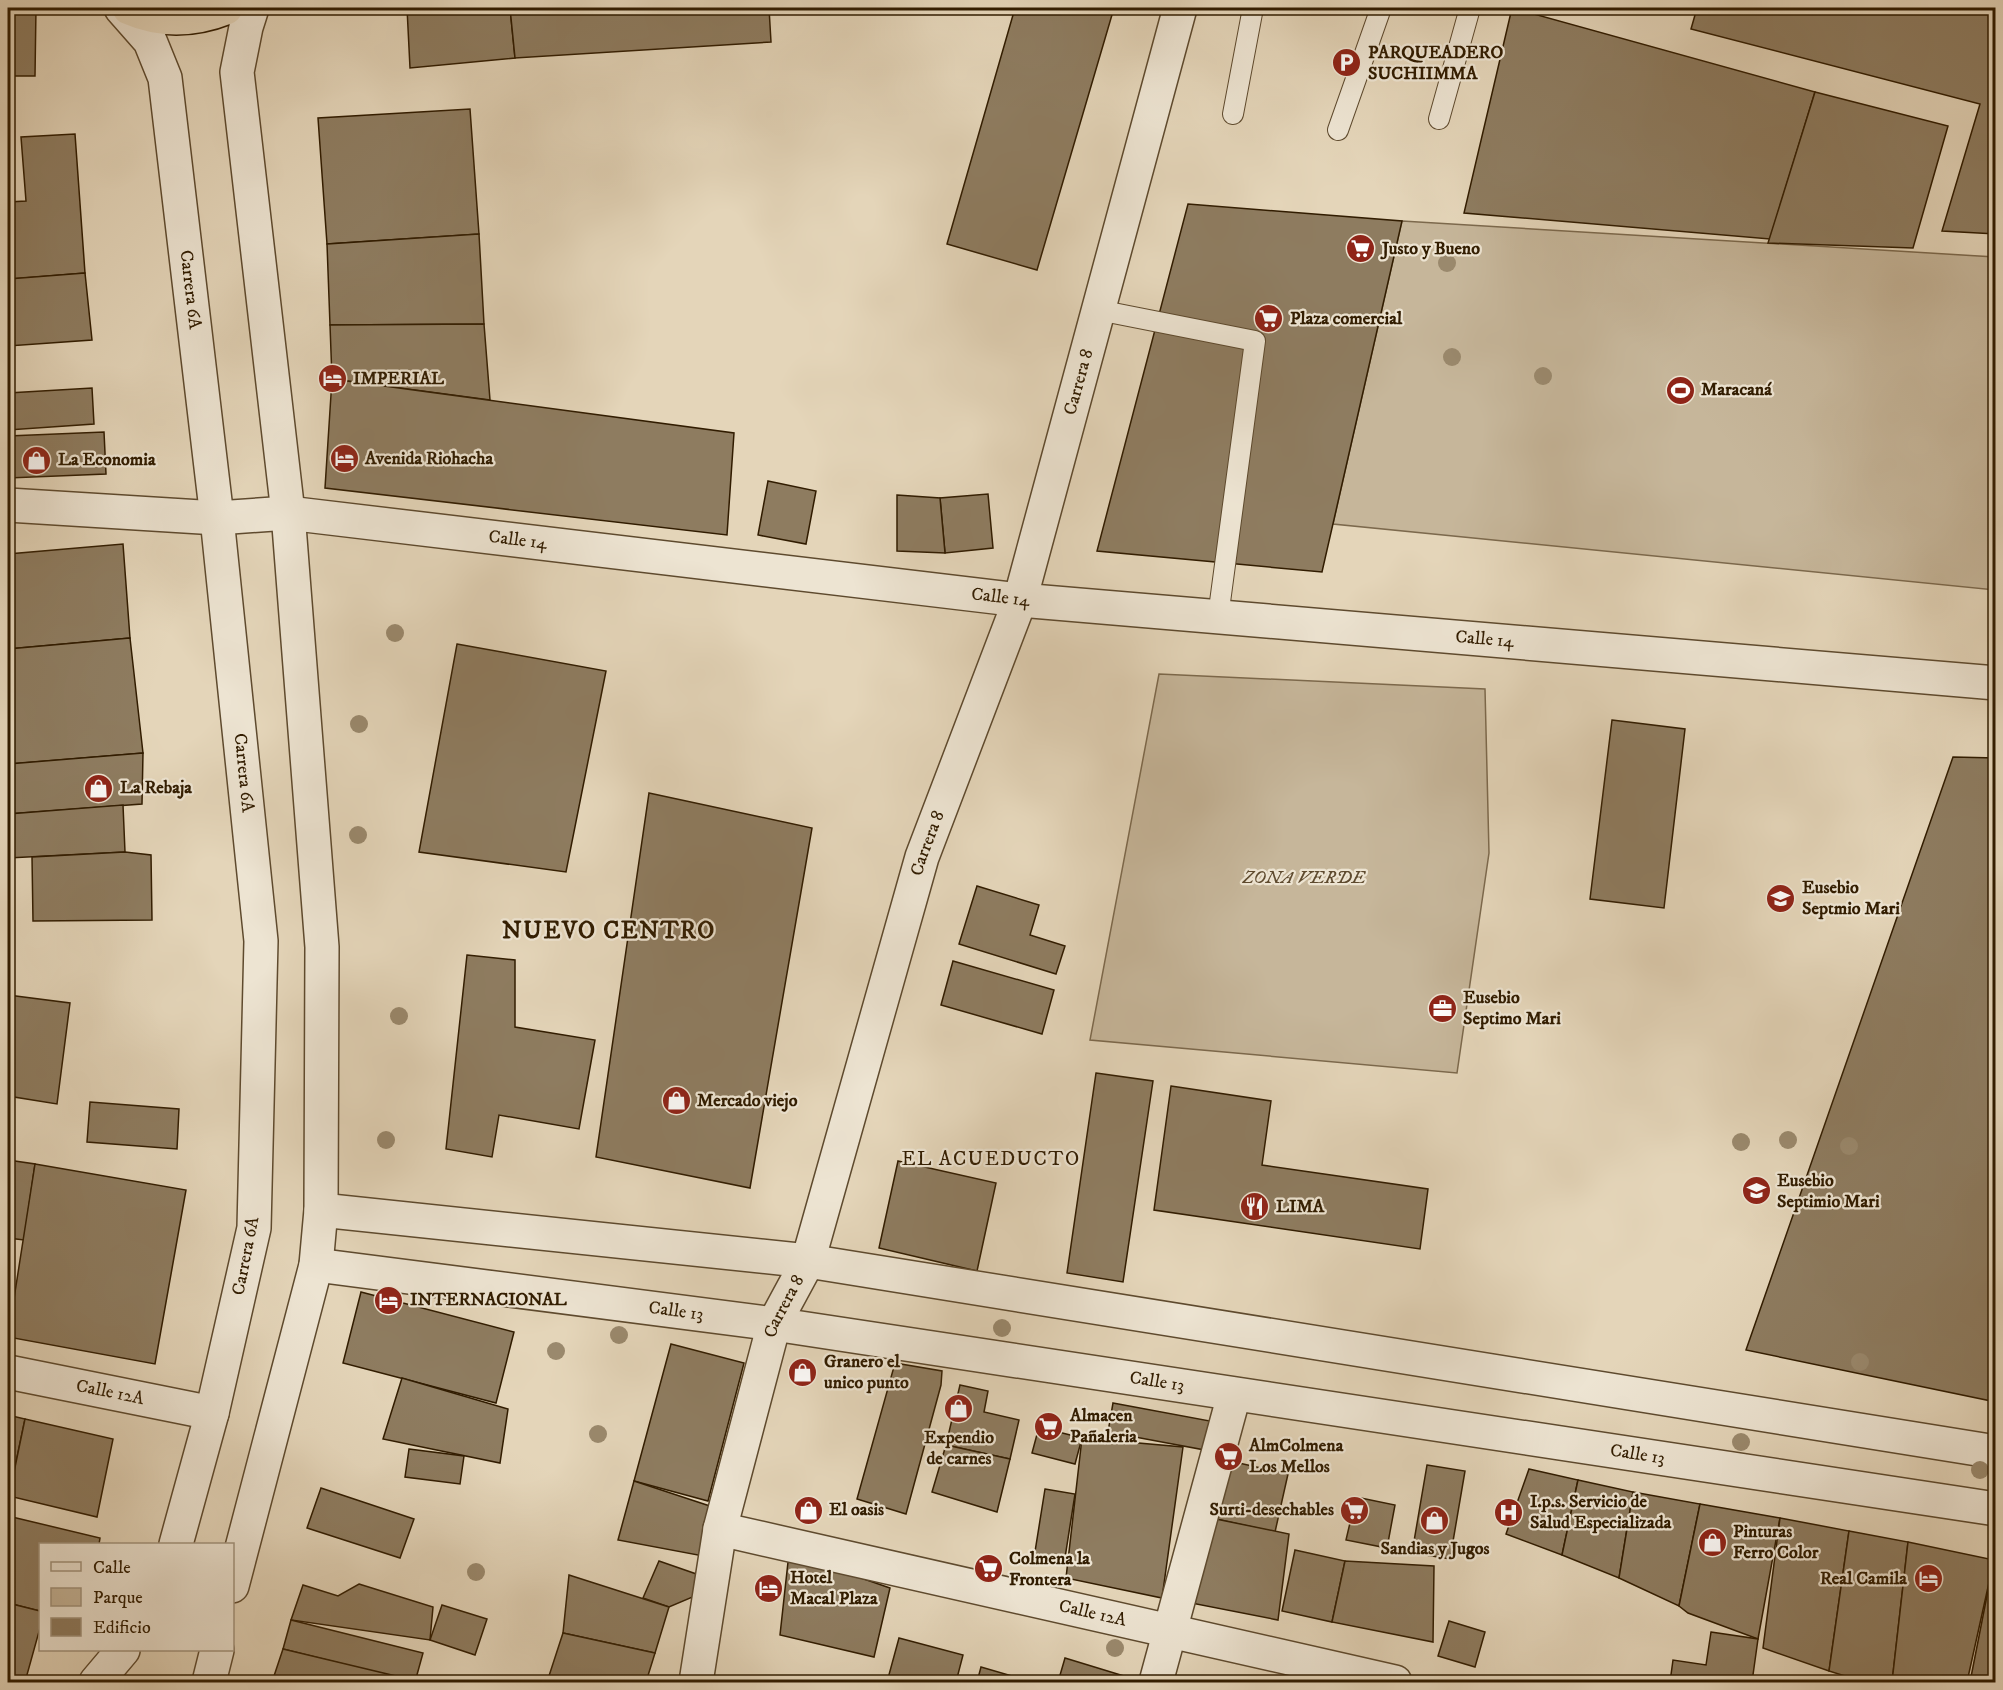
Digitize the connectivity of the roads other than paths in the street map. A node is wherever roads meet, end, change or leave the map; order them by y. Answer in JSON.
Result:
{"nodes":[{"id":1,"x":120,"y":8,"type":"edge"},
{"id":2,"x":129,"y":8,"type":"edge"},
{"id":3,"x":226,"y":8,"type":"edge"},
{"id":4,"x":252,"y":8,"type":"edge"},
{"id":5,"x":1180,"y":8,"type":"edge"},
{"id":6,"x":1253,"y":8,"type":"edge"},
{"id":7,"x":1381,"y":8,"type":"edge"},
{"id":8,"x":1470,"y":8,"type":"edge"},
{"id":9,"x":1233,"y":114,"type":"dead end"},
{"id":10,"x":1439,"y":119,"type":"dead end"},
{"id":11,"x":1338,"y":130,"type":"dead end"},
{"id":12,"x":1098,"y":310,"type":"junction"},
{"id":13,"x":8,"y":505,"type":"edge"},
{"id":14,"x":288,"y":513,"type":"junction"},
{"id":15,"x":217,"y":518,"type":"junction"},
{"id":16,"x":1020,"y":600,"type":"junction"},
{"id":17,"x":1218,"y":617,"type":"junction"},
{"id":18,"x":1995,"y":683,"type":"edge"},
{"id":19,"x":321,"y":1210,"type":"junction"},
{"id":20,"x":808,"y":1261,"type":"junction"},
{"id":21,"x":316,"y":1265,"type":"junction"},
{"id":22,"x":774,"y":1324,"type":"junction"},
{"id":23,"x":8,"y":1372,"type":"edge"},
{"id":24,"x":1234,"y":1395,"type":"junction"},
{"id":25,"x":212,"y":1413,"type":"junction"},
{"id":26,"x":1995,"y":1452,"type":"edge"},
{"id":27,"x":1995,"y":1509,"type":"edge"},
{"id":28,"x":720,"y":1529,"type":"junction"},
{"id":29,"x":177,"y":1543,"type":"edge"},
{"id":30,"x":235,"y":1575,"type":"edge"},
{"id":31,"x":1170,"y":1631,"type":"junction"},
{"id":32,"x":122,"y":1651,"type":"edge"},
{"id":33,"x":217,"y":1651,"type":"edge"},
{"id":34,"x":96,"y":1683,"type":"edge"},
{"id":35,"x":209,"y":1683,"type":"edge"},
{"id":36,"x":696,"y":1683,"type":"edge"},
{"id":37,"x":1156,"y":1683,"type":"edge"},
{"id":38,"x":1395,"y":1683,"type":"edge"}],
"edges":[{"from":1,"to":15,"type":"street","name":"Carrera 6A"},
{"from":2,"to":3,"type":"highway"},
{"from":4,"to":14,"type":"street"},
{"from":5,"to":12,"type":"street","name":"Carrera 8"},
{"from":6,"to":9,"type":"lane"},
{"from":7,"to":11,"type":"lane"},
{"from":8,"to":10,"type":"lane"},
{"from":12,"to":16,"type":"street","name":"Carrera 8"},
{"from":12,"to":17,"type":"lane"},
{"from":13,"to":15,"type":"street","name":"Calle 14"},
{"from":14,"to":15,"type":"street","name":"Calle 14"},
{"from":14,"to":16,"type":"street","name":"Calle 14"},
{"from":14,"to":19,"type":"street"},
{"from":15,"to":25,"type":"street","name":"Carrera 6A"},
{"from":16,"to":17,"type":"street","name":"Calle 14"},
{"from":16,"to":20,"type":"street","name":"Carrera 8"},
{"from":17,"to":18,"type":"street","name":"Calle 14"},
{"from":19,"to":20,"type":"street"},
{"from":19,"to":21,"type":"street"},
{"from":20,"to":22,"type":"street","name":"Carrera 8"},
{"from":20,"to":26,"type":"street"},
{"from":21,"to":22,"type":"street","name":"Calle 13"},
{"from":21,"to":30,"type":"street"},
{"from":22,"to":24,"type":"street","name":"Calle 13"},
{"from":22,"to":28,"type":"street","name":"Carrera 8"},
{"from":23,"to":25,"type":"street","name":"Calle 12A"},
{"from":24,"to":27,"type":"street","name":"Calle 13"},
{"from":24,"to":31,"type":"street"},
{"from":25,"to":29,"type":"street","name":"Carrera 6A"},
{"from":28,"to":31,"type":"street","name":"Calle 12A"},
{"from":28,"to":36,"type":"street","name":"Carrera 8"},
{"from":31,"to":37,"type":"street"},
{"from":31,"to":38,"type":"street","name":"Calle 12A"},
{"from":32,"to":34,"type":"street"},
{"from":33,"to":35,"type":"street"}]}
